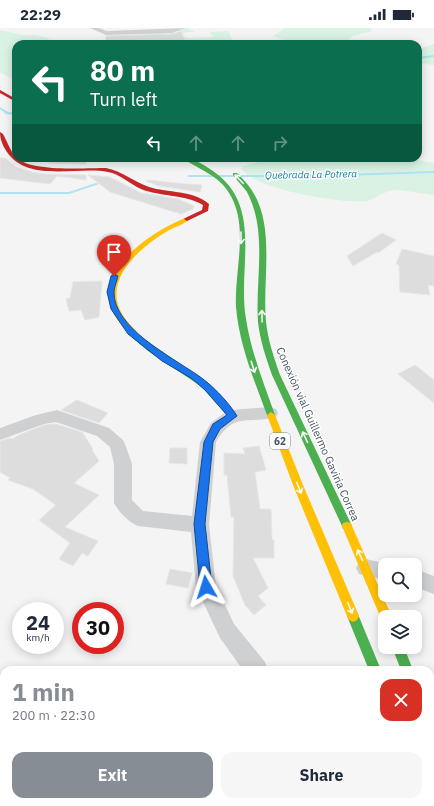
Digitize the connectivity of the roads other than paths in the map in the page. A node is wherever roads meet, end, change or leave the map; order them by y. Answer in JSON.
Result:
{"nodes":[{"id":1,"x":182,"y":28,"type":"edge"},
{"id":2,"x":96,"y":29,"type":"edge"},
{"id":3,"x":131,"y":40,"type":"dead end"},
{"id":4,"x":0,"y":83,"type":"edge"},
{"id":5,"x":12,"y":90,"type":"edge"},
{"id":6,"x":0,"y":91,"type":"edge"},
{"id":7,"x":12,"y":98,"type":"edge"},
{"id":8,"x":0,"y":134,"type":"edge"},
{"id":9,"x":12,"y":152,"type":"edge"},
{"id":10,"x":21,"y":162,"type":"edge"},
{"id":11,"x":195,"y":162,"type":"edge"},
{"id":12,"x":226,"y":167,"type":"dead end"},
{"id":13,"x":270,"y":413,"type":"junction"},
{"id":14,"x":232,"y":416,"type":"junction"},
{"id":15,"x":0,"y":434,"type":"edge"},
{"id":16,"x":200,"y":524,"type":"junction"},
{"id":17,"x":366,"y":568,"type":"junction"},
{"id":18,"x":378,"y":570,"type":"edge"},
{"id":19,"x":422,"y":581,"type":"edge"},
{"id":20,"x":434,"y":585,"type":"edge"},
{"id":21,"x":383,"y":610,"type":"edge"},
{"id":22,"x":401,"y":654,"type":"edge"},
{"id":23,"x":254,"y":666,"type":"edge"},
{"id":24,"x":373,"y":666,"type":"edge"},
{"id":25,"x":405,"y":666,"type":"edge"}],
"edges":[{"from":1,"to":2,"type":"street"},
{"from":2,"to":3,"type":"street"},
{"from":4,"to":5,"type":"main road"},
{"from":6,"to":7,"type":"main road"},
{"from":8,"to":9,"type":"main road"},
{"from":10,"to":14,"type":"main road"},
{"from":11,"to":13,"type":"main road","number":"62","one_way":true},
{"from":17,"to":12,"type":"main road","name":"Conexión vial Guillermo Gaviria Correa","number":"62","one_way":true},
{"from":13,"to":14,"type":"street"},
{"from":13,"to":24,"type":"main road","number":"62","one_way":true},
{"from":14,"to":16,"type":"street"},
{"from":15,"to":16,"type":"street"},
{"from":16,"to":23,"type":"street"},
{"from":17,"to":18,"type":"street"},
{"from":17,"to":21,"type":"main road","name":"Conexión vial Guillermo Gaviria Correa","number":"62"},
{"from":19,"to":20,"type":"street"},
{"from":22,"to":25,"type":"main road"}]}
